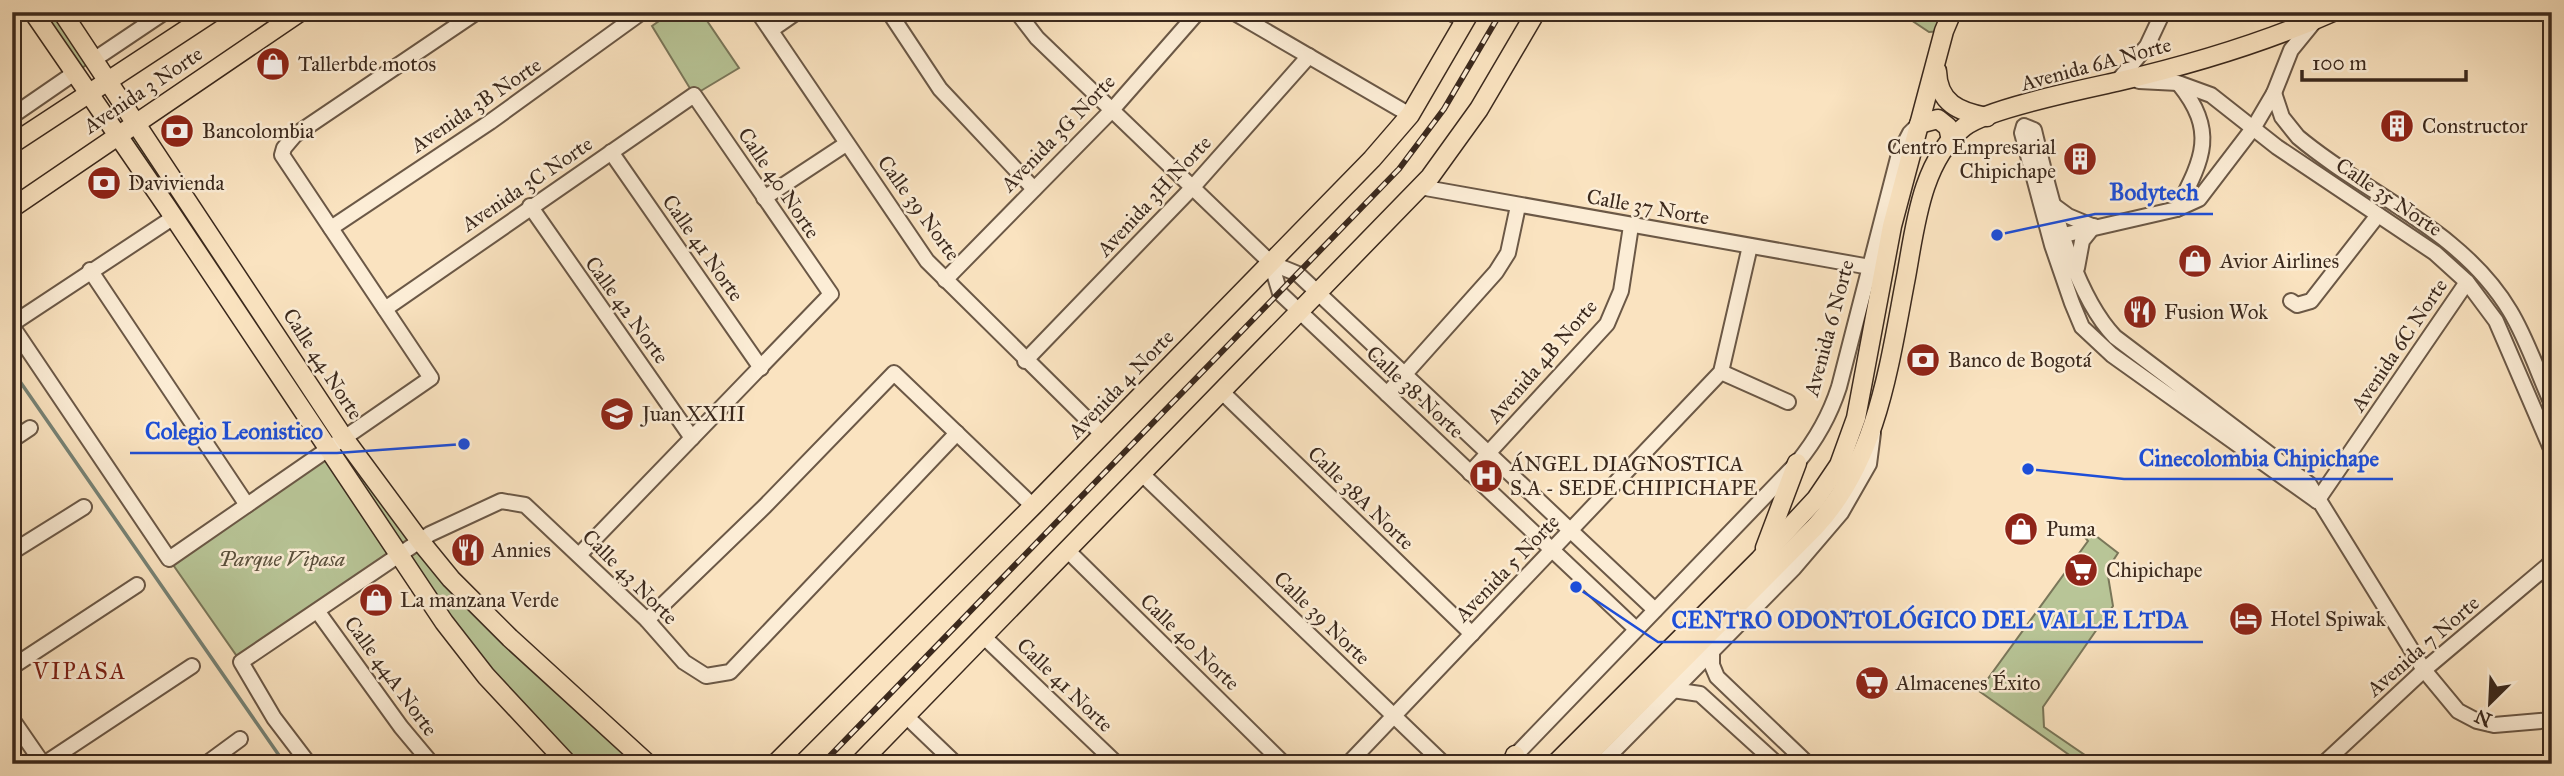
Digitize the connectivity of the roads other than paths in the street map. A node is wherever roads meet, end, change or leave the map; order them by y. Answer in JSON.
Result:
{"nodes":[{"id":1,"x":33,"y":12,"type":"edge"},
{"id":2,"x":62,"y":12,"type":"edge"},
{"id":3,"x":165,"y":12,"type":"edge"},
{"id":4,"x":213,"y":12,"type":"edge"},
{"id":5,"x":300,"y":12,"type":"edge"},
{"id":6,"x":477,"y":12,"type":"edge"},
{"id":7,"x":758,"y":12,"type":"edge"},
{"id":8,"x":797,"y":12,"type":"edge"},
{"id":9,"x":889,"y":12,"type":"edge"},
{"id":10,"x":1017,"y":12,"type":"edge"},
{"id":11,"x":1198,"y":12,"type":"edge"},
{"id":12,"x":1233,"y":12,"type":"edge"},
{"id":13,"x":1536,"y":12,"type":"edge"},
{"id":14,"x":1952,"y":12,"type":"edge"},
{"id":15,"x":2163,"y":12,"type":"edge"},
{"id":16,"x":2333,"y":12,"type":"edge"},
{"id":17,"x":643,"y":13,"type":"edge"},
{"id":18,"x":1461,"y":15,"type":"edge"},
{"id":19,"x":2315,"y":20,"type":"junction"},
{"id":20,"x":771,"y":30,"type":"junction"},
{"id":21,"x":1309,"y":56,"type":"junction"},
{"id":22,"x":1938,"y":57,"type":"junction"},
{"id":23,"x":95,"y":59,"type":"junction"},
{"id":24,"x":73,"y":74,"type":"junction"},
{"id":25,"x":109,"y":80,"type":"junction"},
{"id":26,"x":2116,"y":82,"type":"junction"},
{"id":27,"x":2178,"y":83,"type":"junction"},
{"id":28,"x":2274,"y":93,"type":"junction"},
{"id":29,"x":87,"y":94,"type":"junction"},
{"id":30,"x":694,"y":94,"type":"joint"},
{"id":31,"x":1112,"y":110,"type":"junction"},
{"id":32,"x":1409,"y":115,"type":"junction"},
{"id":33,"x":12,"y":116,"type":"edge"},
{"id":34,"x":1989,"y":117,"type":"junction"},
{"id":35,"x":136,"y":122,"type":"junction"},
{"id":36,"x":1919,"y":124,"type":"junction"},
{"id":37,"x":2254,"y":127,"type":"junction"},
{"id":38,"x":117,"y":135,"type":"junction"},
{"id":39,"x":1951,"y":140,"type":"junction"},
{"id":40,"x":12,"y":144,"type":"edge"},
{"id":41,"x":846,"y":144,"type":"junction"},
{"id":42,"x":611,"y":152,"type":"junction"},
{"id":43,"x":1420,"y":187,"type":"junction"},
{"id":44,"x":1192,"y":188,"type":"junction"},
{"id":45,"x":1034,"y":189,"type":"junction"},
{"id":46,"x":764,"y":198,"type":"junction"},
{"id":47,"x":2053,"y":205,"type":"junction"},
{"id":48,"x":530,"y":206,"type":"junction"},
{"id":49,"x":1518,"y":206,"type":"junction"},
{"id":50,"x":12,"y":208,"type":"edge"},
{"id":51,"x":2178,"y":209,"type":"junction"},
{"id":52,"x":2378,"y":215,"type":"junction"},
{"id":53,"x":174,"y":217,"type":"junction"},
{"id":54,"x":1631,"y":226,"type":"junction"},
{"id":55,"x":1892,"y":226,"type":"junction"},
{"id":56,"x":2094,"y":226,"type":"junction"},
{"id":57,"x":331,"y":228,"type":"junction"},
{"id":58,"x":2057,"y":236,"type":"junction"},
{"id":59,"x":1878,"y":238,"type":"junction"},
{"id":60,"x":1750,"y":246,"type":"junction"},
{"id":61,"x":1271,"y":263,"type":"junction"},
{"id":62,"x":1870,"y":267,"type":"junction"},
{"id":63,"x":90,"y":270,"type":"junction"},
{"id":64,"x":2077,"y":270,"type":"junction"},
{"id":65,"x":945,"y":280,"type":"junction"},
{"id":66,"x":2467,"y":282,"type":"junction"},
{"id":67,"x":1317,"y":292,"type":"junction"},
{"id":68,"x":2291,"y":302,"type":"dead end"},
{"id":69,"x":385,"y":309,"type":"junction"},
{"id":70,"x":1299,"y":311,"type":"junction"},
{"id":71,"x":12,"y":325,"type":"edge"},
{"id":72,"x":1026,"y":361,"type":"junction"},
{"id":73,"x":761,"y":368,"type":"junction"},
{"id":74,"x":1721,"y":372,"type":"junction"},
{"id":75,"x":1404,"y":374,"type":"junction"},
{"id":76,"x":1221,"y":391,"type":"junction"},
{"id":77,"x":1387,"y":394,"type":"junction"},
{"id":78,"x":1788,"y":402,"type":"dead end"},
{"id":79,"x":2552,"y":404,"type":"edge"},
{"id":80,"x":1874,"y":424,"type":"junction"},
{"id":81,"x":30,"y":428,"type":"dead end"},
{"id":82,"x":957,"y":433,"type":"junction"},
{"id":83,"x":1103,"y":435,"type":"junction"},
{"id":84,"x":344,"y":438,"type":"junction"},
{"id":85,"x":692,"y":438,"type":"junction"},
{"id":86,"x":12,"y":440,"type":"edge"},
{"id":87,"x":326,"y":450,"type":"junction"},
{"id":88,"x":2552,"y":451,"type":"edge"},
{"id":89,"x":1489,"y":454,"type":"junction"},
{"id":90,"x":1797,"y":463,"type":"junction"},
{"id":91,"x":1470,"y":472,"type":"junction"},
{"id":92,"x":1141,"y":473,"type":"junction"},
{"id":93,"x":2317,"y":501,"type":"junction"},
{"id":94,"x":247,"y":505,"type":"junction"},
{"id":95,"x":1033,"y":506,"type":"junction"},
{"id":96,"x":84,"y":507,"type":"dead end"},
{"id":97,"x":1572,"y":532,"type":"junction"},
{"id":98,"x":420,"y":541,"type":"junction"},
{"id":99,"x":1067,"y":550,"type":"junction"},
{"id":100,"x":1552,"y":550,"type":"junction"},
{"id":101,"x":12,"y":552,"type":"edge"},
{"id":102,"x":400,"y":555,"type":"junction"},
{"id":103,"x":579,"y":555,"type":"junction"},
{"id":104,"x":1760,"y":559,"type":"junction"},
{"id":105,"x":2552,"y":562,"type":"edge"},
{"id":106,"x":137,"y":585,"type":"dead end"},
{"id":107,"x":1655,"y":610,"type":"junction"},
{"id":108,"x":318,"y":612,"type":"junction"},
{"id":109,"x":647,"y":620,"type":"junction"},
{"id":110,"x":1636,"y":629,"type":"junction"},
{"id":111,"x":1472,"y":634,"type":"junction"},
{"id":112,"x":983,"y":636,"type":"junction"},
{"id":113,"x":1712,"y":651,"type":"junction"},
{"id":114,"x":192,"y":666,"type":"dead end"},
{"id":115,"x":12,"y":667,"type":"edge"},
{"id":116,"x":2424,"y":670,"type":"junction"},
{"id":117,"x":1674,"y":690,"type":"junction"},
{"id":118,"x":906,"y":716,"type":"junction"},
{"id":119,"x":1394,"y":716,"type":"junction"},
{"id":120,"x":12,"y":719,"type":"edge"},
{"id":121,"x":2552,"y":720,"type":"edge"},
{"id":122,"x":240,"y":739,"type":"dead end"},
{"id":123,"x":1512,"y":761,"type":"edge"},
{"id":124,"x":44,"y":764,"type":"edge"},
{"id":125,"x":206,"y":764,"type":"edge"},
{"id":126,"x":309,"y":764,"type":"edge"},
{"id":127,"x":432,"y":764,"type":"edge"},
{"id":128,"x":568,"y":764,"type":"edge"},
{"id":129,"x":648,"y":764,"type":"edge"},
{"id":130,"x":775,"y":764,"type":"edge"},
{"id":131,"x":859,"y":764,"type":"edge"},
{"id":132,"x":956,"y":764,"type":"edge"},
{"id":133,"x":1117,"y":764,"type":"edge"},
{"id":134,"x":1284,"y":764,"type":"edge"},
{"id":135,"x":1348,"y":764,"type":"edge"},
{"id":136,"x":1444,"y":764,"type":"edge"},
{"id":137,"x":1555,"y":764,"type":"edge"},
{"id":138,"x":1578,"y":764,"type":"edge"},
{"id":139,"x":1601,"y":764,"type":"edge"},
{"id":140,"x":1777,"y":764,"type":"edge"},
{"id":141,"x":1808,"y":764,"type":"edge"},
{"id":142,"x":2323,"y":764,"type":"edge"}],
"edges":[{"from":1,"to":24,"type":"main road","name":"Calle 44 Norte"},
{"from":2,"to":23,"type":"main road","name":"Calle 44 Norte"},
{"from":3,"to":23,"type":"street"},
{"from":4,"to":25,"type":"main road","name":"Avenida 3 Norte"},
{"from":5,"to":35,"type":"main road","name":"Avenida 3 Norte"},
{"from":6,"to":57,"type":"street"},
{"from":7,"to":20,"type":"street","name":"Calle 39 Norte"},
{"from":8,"to":20,"type":"street"},
{"from":9,"to":45,"type":"street"},
{"from":10,"to":31,"type":"street","name":"Calle 38 Norte"},
{"from":11,"to":31,"type":"street","name":"Avenida 3G Norte"},
{"from":12,"to":21,"type":"street"},
{"from":13,"to":43,"type":"main road"},
{"from":14,"to":22,"type":"main road","name":"Avenida 6 Norte"},
{"from":15,"to":26,"type":"street"},
{"from":16,"to":19,"type":"main road","name":"Avenida 6A Norte"},
{"from":17,"to":57,"type":"street","name":"Avenida 3B Norte"},
{"from":18,"to":32,"type":"main road","name":"Avenida 4 Norte"},
{"from":19,"to":26,"type":"main road","name":"Avenida 6A Norte"},
{"from":19,"to":28,"type":"street"},
{"from":20,"to":41,"type":"street","name":"Calle 39 Norte"},
{"from":21,"to":32,"type":"street"},
{"from":21,"to":44,"type":"street","name":"Avenida 3H Norte"},
{"from":22,"to":34,"type":"main road"},
{"from":22,"to":36,"type":"main road","name":"Avenida 6 Norte"},
{"from":23,"to":25,"type":"main road","name":"Calle 44 Norte"},
{"from":24,"to":29,"type":"main road","name":"Calle 44 Norte"},
{"from":24,"to":33,"type":"street"},
{"from":25,"to":29,"type":"main road","name":"Avenida 3 Norte"},
{"from":25,"to":35,"type":"main road","name":"Calle 44 Norte"},
{"from":26,"to":27,"type":"street","name":"Calle 35 Norte"},
{"from":26,"to":34,"type":"main road","name":"Avenida 6A Norte"},
{"from":27,"to":37,"type":"street","name":"Calle 35 Norte"},
{"from":27,"to":51,"type":"street"},
{"from":28,"to":37,"type":"street"},
{"from":28,"to":79,"type":"street","name":"Calle 35 Norte"},
{"from":29,"to":38,"type":"main road","name":"Calle 44 Norte"},
{"from":29,"to":40,"type":"main road","name":"Avenida 3 Norte"},
{"from":30,"to":42,"type":"street","name":"Avenida 3C Norte"},
{"from":30,"to":46,"type":"street","name":"Calle 40 Norte"},
{"from":31,"to":44,"type":"street","name":"Calle 38 Norte"},
{"from":31,"to":45,"type":"street","name":"Avenida 3G Norte"},
{"from":32,"to":61,"type":"main road","name":"Avenida 4 Norte"},
{"from":34,"to":39,"type":"main road"},
{"from":35,"to":38,"type":"main road","name":"Avenida 3 Norte"},
{"from":35,"to":84,"type":"main road","name":"Calle 44 Norte"},
{"from":36,"to":39,"type":"main road"},
{"from":36,"to":55,"type":"main road","name":"Avenida 6 Norte"},
{"from":36,"to":59,"type":"street","name":"Avenida 6 Norte"},
{"from":37,"to":51,"type":"street"},
{"from":37,"to":52,"type":"street","name":"Calle 35 Norte"},
{"from":38,"to":50,"type":"main road","name":"Avenida 3 Norte"},
{"from":38,"to":53,"type":"main road","name":"Calle 44 Norte"},
{"from":39,"to":80,"type":"main road"},
{"from":41,"to":46,"type":"street"},
{"from":41,"to":65,"type":"street","name":"Calle 39 Norte"},
{"from":42,"to":48,"type":"street","name":"Avenida 3C Norte"},
{"from":42,"to":73,"type":"street","name":"Calle 41 Norte"},
{"from":43,"to":49,"type":"street","name":"Calle 37 Norte"},
{"from":43,"to":67,"type":"main road"},
{"from":44,"to":61,"type":"street","name":"Calle 38 Norte"},
{"from":44,"to":72,"type":"street","name":"Avenida 3H Norte"},
{"from":45,"to":65,"type":"street","name":"Avenida 3G Norte"},
{"from":46,"to":73,"type":"street","name":"Calle 40 Norte"},
{"from":47,"to":56,"type":"street"},
{"from":47,"to":58,"type":"street"},
{"from":47,"to":58,"type":"street"},
{"from":48,"to":69,"type":"street","name":"Avenida 3C Norte"},
{"from":48,"to":85,"type":"street","name":"Calle 42 Norte"},
{"from":49,"to":54,"type":"street","name":"Calle 37 Norte"},
{"from":49,"to":75,"type":"street"},
{"from":51,"to":56,"type":"street"},
{"from":52,"to":66,"type":"street","name":"Calle 35 Norte"},
{"from":52,"to":68,"type":"street"},
{"from":53,"to":63,"type":"street"},
{"from":53,"to":87,"type":"main road","name":"Calle 44 Norte"},
{"from":54,"to":60,"type":"street","name":"Calle 37 Norte"},
{"from":54,"to":89,"type":"street","name":"Avenida 4B Norte"},
{"from":55,"to":59,"type":"main road"},
{"from":55,"to":104,"type":"main road","name":"Avenida 6 Norte"},
{"from":56,"to":58,"type":"street"},
{"from":56,"to":64,"type":"street"},
{"from":57,"to":69,"type":"street"},
{"from":58,"to":64,"type":"street"},
{"from":58,"to":93,"type":"street"},
{"from":59,"to":62,"type":"street","name":"Avenida 6 Norte"},
{"from":60,"to":62,"type":"street","name":"Calle 37 Norte"},
{"from":60,"to":74,"type":"street","name":"Avenida 5 Norte"},
{"from":61,"to":67,"type":"street","name":"Calle 38 Norte"},
{"from":61,"to":70,"type":"street","name":"Calle 38 Norte"},
{"from":61,"to":83,"type":"main road","name":"Avenida 4 Norte"},
{"from":62,"to":90,"type":"street","name":"Avenida 6 Norte"},
{"from":63,"to":71,"type":"street"},
{"from":63,"to":94,"type":"street"},
{"from":64,"to":93,"type":"street"},
{"from":65,"to":72,"type":"street","name":"Calle 39 Norte"},
{"from":66,"to":88,"type":"street","name":"Calle 35 Norte"},
{"from":66,"to":93,"type":"street","name":"Avenida 6C Norte"},
{"from":67,"to":70,"type":"main road"},
{"from":67,"to":75,"type":"street","name":"Calle 38 Norte"},
{"from":69,"to":84,"type":"street"},
{"from":70,"to":76,"type":"main road"},
{"from":70,"to":77,"type":"street","name":"Calle 38 Norte"},
{"from":71,"to":94,"type":"street"},
{"from":72,"to":83,"type":"street","name":"Calle 39 Norte"},
{"from":73,"to":85,"type":"street"},
{"from":74,"to":78,"type":"street"},
{"from":74,"to":97,"type":"street","name":"Avenida 5 Norte"},
{"from":75,"to":77,"type":"street"},
{"from":75,"to":89,"type":"street","name":"Calle 38 Norte"},
{"from":76,"to":92,"type":"main road"},
{"from":76,"to":111,"type":"street","name":"Calle 38A Norte"},
{"from":77,"to":91,"type":"street","name":"Calle 38 Norte"},
{"from":80,"to":113,"type":"street"},
{"from":80,"to":138,"type":"main road"},
{"from":81,"to":86,"type":"street"},
{"from":82,"to":95,"type":"street"},
{"from":82,"to":109,"type":"street","name":"Calle 43 Norte"},
{"from":82,"to":109,"type":"street"},
{"from":83,"to":95,"type":"main road","name":"Avenida 4 Norte"},
{"from":84,"to":87,"type":"street"},
{"from":84,"to":98,"type":"main road","name":"Calle 44 Norte"},
{"from":85,"to":103,"type":"street"},
{"from":87,"to":94,"type":"street"},
{"from":87,"to":102,"type":"main road","name":"Calle 44 Norte"},
{"from":89,"to":91,"type":"street","name":"Avenida 4B Norte"},
{"from":89,"to":97,"type":"street","name":"Calle 38 Norte"},
{"from":90,"to":104,"type":"main road"},
{"from":90,"to":107,"type":"street","name":"Avenida 6 Norte"},
{"from":91,"to":100,"type":"street","name":"Calle 38 Norte"},
{"from":92,"to":99,"type":"main road"},
{"from":92,"to":119,"type":"street","name":"Calle 39 Norte"},
{"from":93,"to":116,"type":"street"},
{"from":95,"to":130,"type":"main road","name":"Avenida 4 Norte"},
{"from":96,"to":101,"type":"street"},
{"from":97,"to":100,"type":"street","name":"Avenida 5 Norte"},
{"from":97,"to":107,"type":"street","name":"Calle 38 Norte"},
{"from":98,"to":102,"type":"street"},
{"from":98,"to":103,"type":"street","name":"Calle 43 Norte"},
{"from":98,"to":129,"type":"main road","name":"Calle 44 Norte"},
{"from":99,"to":112,"type":"main road"},
{"from":99,"to":134,"type":"street","name":"Calle 40 Norte"},
{"from":100,"to":110,"type":"street","name":"Calle 38 Norte"},
{"from":100,"to":111,"type":"street","name":"Avenida 5 Norte"},
{"from":102,"to":108,"type":"street"},
{"from":102,"to":128,"type":"main road","name":"Calle 44 Norte"},
{"from":103,"to":109,"type":"street","name":"Calle 43 Norte"},
{"from":104,"to":137,"type":"main road","name":"Avenida 6 Norte"},
{"from":105,"to":116,"type":"street","name":"Avenida 7 Norte"},
{"from":106,"to":115,"type":"street"},
{"from":107,"to":110,"type":"street","name":"Avenida 6 Norte"},
{"from":108,"to":126,"type":"street"},
{"from":108,"to":127,"type":"street","name":"Calle 44A Norte"},
{"from":110,"to":123,"type":"street","name":"Avenida 6 Norte"},
{"from":111,"to":119,"type":"street","name":"Avenida 5 Norte"},
{"from":112,"to":118,"type":"main road"},
{"from":112,"to":133,"type":"street","name":"Calle 41 Norte"},
{"from":113,"to":117,"type":"street"},
{"from":113,"to":141,"type":"street"},
{"from":114,"to":124,"type":"street"},
{"from":116,"to":121,"type":"street"},
{"from":116,"to":142,"type":"street","name":"Avenida 7 Norte"},
{"from":117,"to":139,"type":"street"},
{"from":117,"to":140,"type":"street"},
{"from":118,"to":131,"type":"main road"},
{"from":118,"to":132,"type":"street"},
{"from":119,"to":135,"type":"street","name":"Avenida 5 Norte"},
{"from":119,"to":136,"type":"street","name":"Calle 39 Norte"},
{"from":120,"to":124,"type":"street"},
{"from":122,"to":125,"type":"street"}]}
